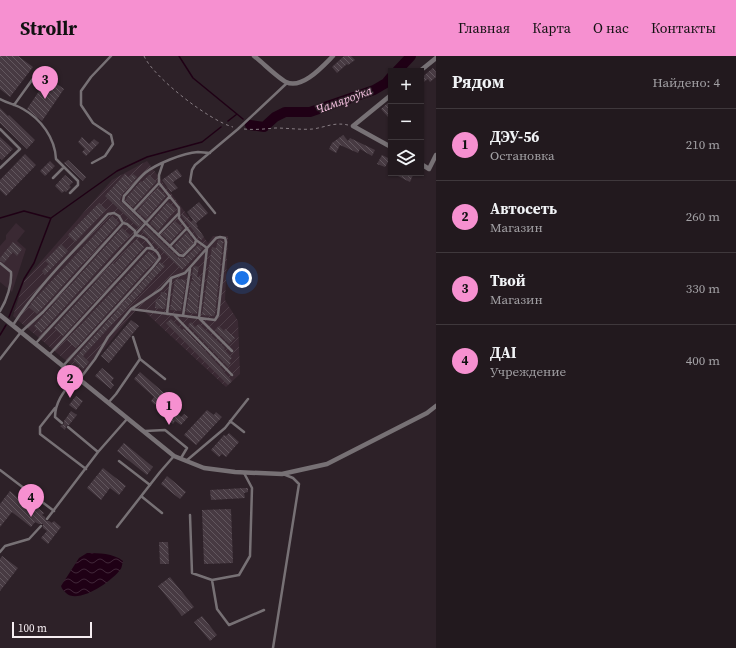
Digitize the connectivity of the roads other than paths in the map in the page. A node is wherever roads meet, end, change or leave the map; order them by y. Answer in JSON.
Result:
{"nodes":[{"id":1,"x":111,"y":56,"type":"edge"},
{"id":2,"x":254,"y":56,"type":"edge"},
{"id":3,"x":333,"y":56,"type":"edge"},
{"id":4,"x":436,"y":58,"type":"edge"},
{"id":5,"x":424,"y":68,"type":"edge"},
{"id":6,"x":40,"y":69,"type":"dead end"},
{"id":7,"x":287,"y":83,"type":"junction"},
{"id":8,"x":388,"y":97,"type":"edge"},
{"id":9,"x":0,"y":99,"type":"edge"},
{"id":10,"x":14,"y":106,"type":"junction"},
{"id":11,"x":0,"y":129,"type":"edge"},
{"id":12,"x":388,"y":145,"type":"edge"},
{"id":13,"x":210,"y":153,"type":"junction"},
{"id":14,"x":436,"y":155,"type":"edge"},
{"id":15,"x":92,"y":163,"type":"dead end"},
{"id":16,"x":163,"y":163,"type":"junction"},
{"id":17,"x":424,"y":166,"type":"edge"},
{"id":18,"x":64,"y":167,"type":"junction"},
{"id":19,"x":0,"y":168,"type":"edge"},
{"id":20,"x":53,"y":178,"type":"dead end"},
{"id":21,"x":159,"y":183,"type":"junction"},
{"id":22,"x":70,"y":194,"type":"dead end"},
{"id":23,"x":170,"y":196,"type":"junction"},
{"id":24,"x":134,"y":211,"type":"junction"},
{"id":25,"x":179,"y":213,"type":"junction"},
{"id":26,"x":215,"y":213,"type":"dead end"},
{"id":27,"x":123,"y":223,"type":"junction"},
{"id":28,"x":146,"y":223,"type":"junction"},
{"id":29,"x":187,"y":228,"type":"junction"},
{"id":30,"x":136,"y":235,"type":"junction"},
{"id":31,"x":158,"y":235,"type":"junction"},
{"id":32,"x":196,"y":240,"type":"junction"},
{"id":33,"x":170,"y":246,"type":"junction"},
{"id":34,"x":153,"y":248,"type":"junction"},
{"id":35,"x":208,"y":248,"type":"junction"},
{"id":36,"x":0,"y":263,"type":"edge"},
{"id":37,"x":190,"y":268,"type":"junction"},
{"id":38,"x":171,"y":278,"type":"junction"},
{"id":39,"x":131,"y":309,"type":"junction"},
{"id":40,"x":0,"y":311,"type":"edge"},
{"id":41,"x":0,"y":314,"type":"edge"},
{"id":42,"x":167,"y":314,"type":"junction"},
{"id":43,"x":173,"y":315,"type":"junction"},
{"id":44,"x":183,"y":316,"type":"junction"},
{"id":45,"x":199,"y":318,"type":"junction"},
{"id":46,"x":13,"y":325,"type":"junction"},
{"id":47,"x":21,"y":332,"type":"junction"},
{"id":48,"x":133,"y":338,"type":"dead end"},
{"id":49,"x":36,"y":344,"type":"junction"},
{"id":50,"x":232,"y":351,"type":"dead end"},
{"id":51,"x":49,"y":355,"type":"junction"},
{"id":52,"x":0,"y":358,"type":"edge"},
{"id":53,"x":140,"y":359,"type":"junction"},
{"id":54,"x":63,"y":367,"type":"junction"},
{"id":55,"x":232,"y":375,"type":"dead end"},
{"id":56,"x":77,"y":378,"type":"junction"},
{"id":57,"x":165,"y":379,"type":"dead end"},
{"id":58,"x":248,"y":399,"type":"dead end"},
{"id":59,"x":108,"y":404,"type":"junction"},
{"id":60,"x":436,"y":406,"type":"edge"},
{"id":61,"x":55,"y":408,"type":"junction"},
{"id":62,"x":127,"y":419,"type":"junction"},
{"id":63,"x":230,"y":421,"type":"junction"},
{"id":64,"x":62,"y":423,"type":"dead end"},
{"id":65,"x":68,"y":427,"type":"dead end"},
{"id":66,"x":142,"y":431,"type":"junction"},
{"id":67,"x":244,"y":432,"type":"dead end"},
{"id":68,"x":98,"y":452,"type":"junction"},
{"id":69,"x":174,"y":456,"type":"junction"},
{"id":70,"x":180,"y":459,"type":"junction"},
{"id":71,"x":118,"y":461,"type":"dead end"},
{"id":72,"x":186,"y":461,"type":"junction"},
{"id":73,"x":86,"y":469,"type":"junction"},
{"id":74,"x":0,"y":470,"type":"edge"},
{"id":75,"x":243,"y":473,"type":"junction"},
{"id":76,"x":282,"y":474,"type":"junction"},
{"id":77,"x":150,"y":485,"type":"junction"},
{"id":78,"x":141,"y":496,"type":"junction"},
{"id":79,"x":54,"y":511,"type":"junction"},
{"id":80,"x":162,"y":514,"type":"dead end"},
{"id":81,"x":190,"y":515,"type":"dead end"},
{"id":82,"x":47,"y":519,"type":"dead end"},
{"id":83,"x":41,"y":526,"type":"dead end"},
{"id":84,"x":117,"y":527,"type":"dead end"},
{"id":85,"x":0,"y":552,"type":"edge"},
{"id":86,"x":212,"y":580,"type":"junction"},
{"id":87,"x":264,"y":610,"type":"dead end"},
{"id":88,"x":273,"y":648,"type":"edge"}],
"edges":[{"from":1,"to":15,"type":"lane"},
{"from":2,"to":7,"type":"street"},
{"from":3,"to":7,"type":"street"},
{"from":4,"to":5,"type":"street"},
{"from":6,"to":10,"type":"lane"},
{"from":7,"to":13,"type":"lane"},
{"from":8,"to":12,"type":"street"},
{"from":9,"to":10,"type":"lane"},
{"from":10,"to":18,"type":"lane"},
{"from":11,"to":19,"type":"lane"},
{"from":13,"to":16,"type":"lane"},
{"from":13,"to":26,"type":"lane"},
{"from":14,"to":17,"type":"street"},
{"from":16,"to":21,"type":"lane"},
{"from":16,"to":24,"type":"lane"},
{"from":18,"to":20,"type":"lane"},
{"from":18,"to":22,"type":"lane"},
{"from":21,"to":23,"type":"lane"},
{"from":21,"to":24,"type":"lane"},
{"from":23,"to":25,"type":"lane"},
{"from":23,"to":28,"type":"lane"},
{"from":24,"to":28,"type":"lane"},
{"from":25,"to":29,"type":"lane"},
{"from":25,"to":31,"type":"lane"},
{"from":27,"to":30,"type":"lane"},
{"from":27,"to":46,"type":"lane"},
{"from":27,"to":47,"type":"lane"},
{"from":28,"to":30,"type":"lane"},
{"from":28,"to":31,"type":"lane"},
{"from":29,"to":32,"type":"lane"},
{"from":29,"to":33,"type":"lane"},
{"from":30,"to":34,"type":"lane"},
{"from":30,"to":49,"type":"lane"},
{"from":31,"to":33,"type":"lane"},
{"from":32,"to":33,"type":"lane"},
{"from":32,"to":35,"type":"lane"},
{"from":34,"to":51,"type":"lane"},
{"from":34,"to":54,"type":"lane"},
{"from":35,"to":37,"type":"lane"},
{"from":35,"to":45,"type":"lane"},
{"from":35,"to":45,"type":"lane"},
{"from":36,"to":40,"type":"lane"},
{"from":37,"to":38,"type":"lane"},
{"from":37,"to":44,"type":"lane"},
{"from":38,"to":39,"type":"lane"},
{"from":38,"to":42,"type":"lane"},
{"from":39,"to":42,"type":"lane"},
{"from":39,"to":56,"type":"lane"},
{"from":41,"to":46,"type":"street"},
{"from":42,"to":43,"type":"lane"},
{"from":43,"to":44,"type":"lane"},
{"from":43,"to":55,"type":"lane"},
{"from":44,"to":45,"type":"lane"},
{"from":45,"to":50,"type":"lane"},
{"from":46,"to":47,"type":"street"},
{"from":47,"to":49,"type":"street"},
{"from":47,"to":52,"type":"lane"},
{"from":48,"to":53,"type":"lane"},
{"from":49,"to":51,"type":"street"},
{"from":51,"to":54,"type":"street"},
{"from":53,"to":57,"type":"lane"},
{"from":53,"to":59,"type":"lane"},
{"from":54,"to":56,"type":"street"},
{"from":56,"to":59,"type":"street"},
{"from":56,"to":61,"type":"lane"},
{"from":58,"to":63,"type":"lane"},
{"from":59,"to":62,"type":"street"},
{"from":60,"to":76,"type":"street"},
{"from":61,"to":64,"type":"lane"},
{"from":61,"to":73,"type":"lane"},
{"from":62,"to":66,"type":"street"},
{"from":62,"to":68,"type":"lane"},
{"from":63,"to":67,"type":"lane"},
{"from":63,"to":72,"type":"lane"},
{"from":65,"to":68,"type":"lane"},
{"from":66,"to":69,"type":"street"},
{"from":66,"to":70,"type":"lane"},
{"from":68,"to":73,"type":"lane"},
{"from":69,"to":70,"type":"street"},
{"from":69,"to":77,"type":"lane"},
{"from":70,"to":72,"type":"street"},
{"from":71,"to":77,"type":"lane"},
{"from":72,"to":75,"type":"street"},
{"from":73,"to":79,"type":"lane"},
{"from":74,"to":79,"type":"lane"},
{"from":75,"to":76,"type":"street"},
{"from":75,"to":86,"type":"lane"},
{"from":76,"to":88,"type":"lane"},
{"from":77,"to":78,"type":"lane"},
{"from":78,"to":80,"type":"lane"},
{"from":78,"to":84,"type":"lane"},
{"from":79,"to":82,"type":"lane"},
{"from":81,"to":86,"type":"lane"},
{"from":83,"to":85,"type":"lane"},
{"from":86,"to":87,"type":"lane"}]}
